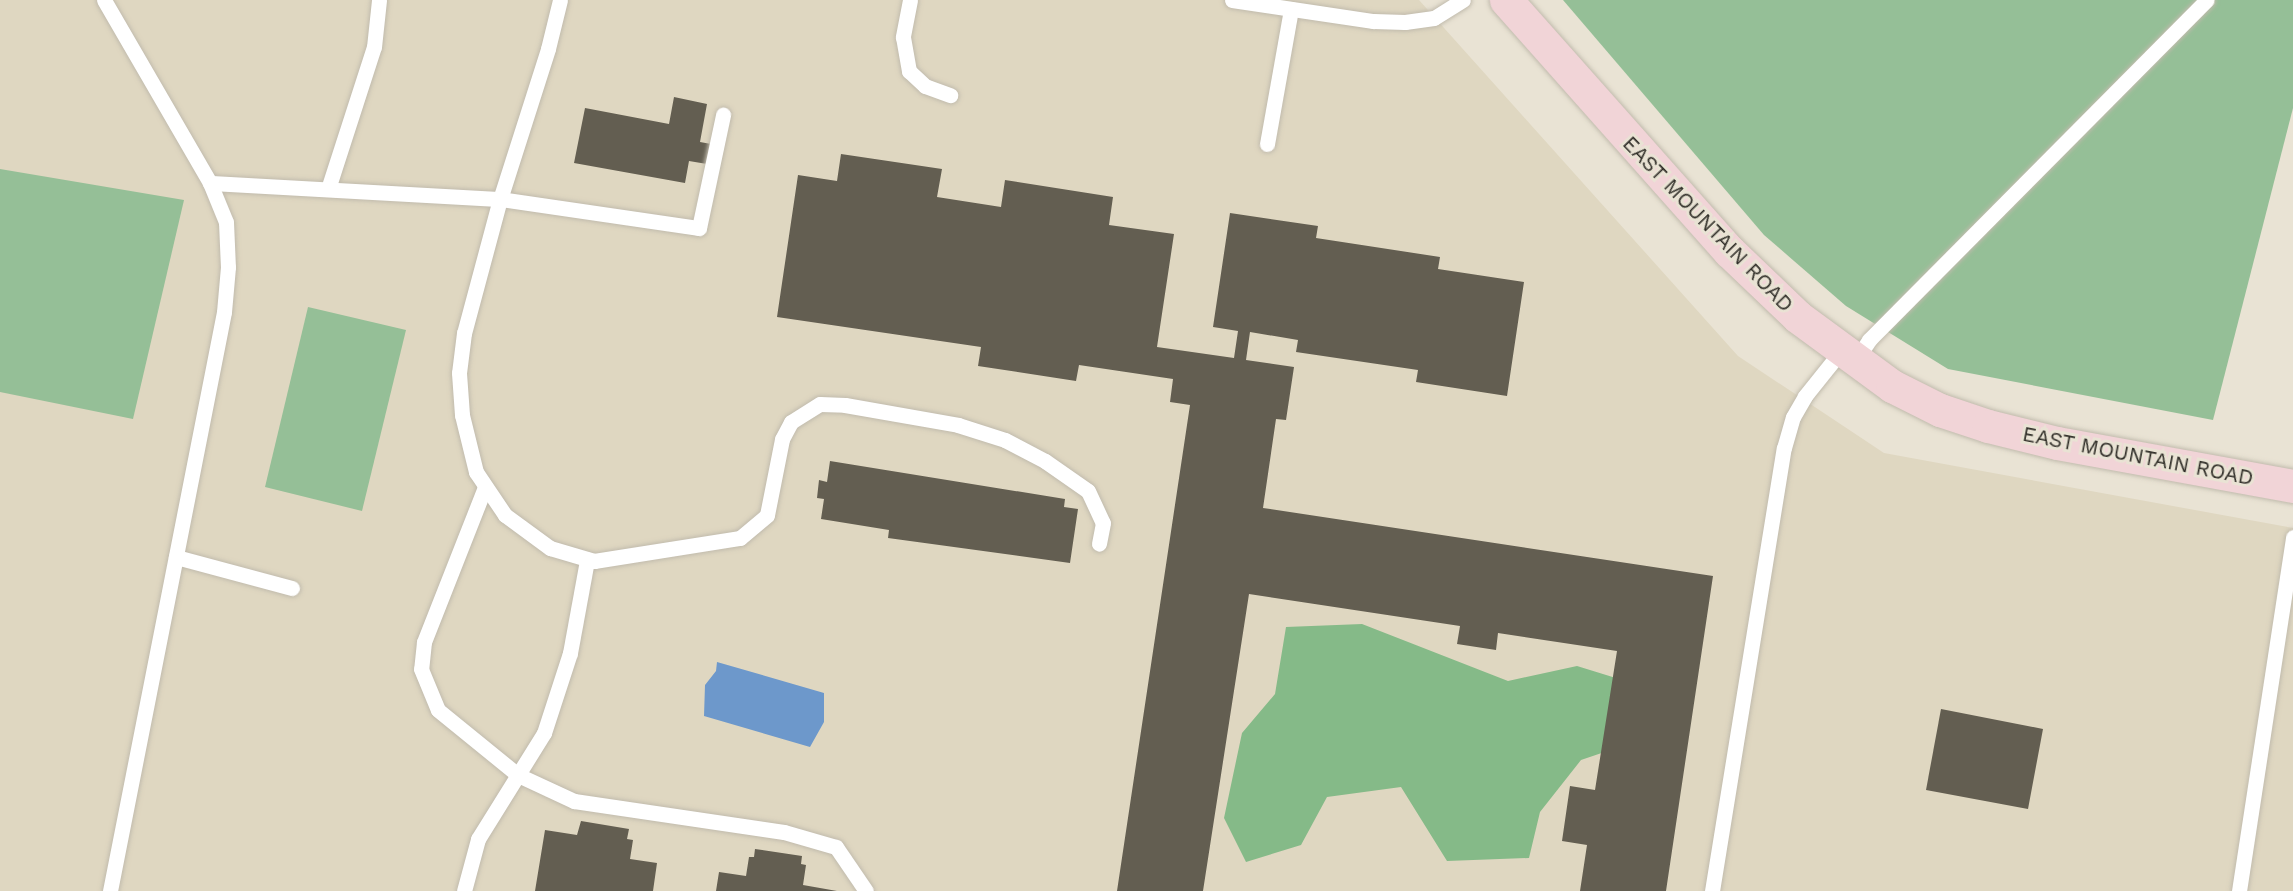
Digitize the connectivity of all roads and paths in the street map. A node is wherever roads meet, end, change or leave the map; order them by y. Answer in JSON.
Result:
{"nodes":[{"id":1,"x":104,"y":0,"type":"edge"},
{"id":2,"x":379,"y":0,"type":"edge"},
{"id":3,"x":560,"y":0,"type":"edge"},
{"id":4,"x":910,"y":0,"type":"edge"},
{"id":5,"x":1232,"y":0,"type":"edge"},
{"id":6,"x":1463,"y":0,"type":"edge"},
{"id":7,"x":1506,"y":0,"type":"edge"},
{"id":8,"x":2207,"y":0,"type":"edge"},
{"id":9,"x":1291,"y":9,"type":"junction"},
{"id":10,"x":951,"y":95,"type":"dead end"},
{"id":11,"x":723,"y":115,"type":"dead end"},
{"id":12,"x":1267,"y":144,"type":"dead end"},
{"id":13,"x":210,"y":183,"type":"junction"},
{"id":14,"x":328,"y":189,"type":"junction"},
{"id":15,"x":500,"y":199,"type":"junction"},
{"id":16,"x":1848,"y":356,"type":"junction"},
{"id":17,"x":2293,"y":486,"type":"edge"},
{"id":18,"x":485,"y":487,"type":"junction"},
{"id":19,"x":2293,"y":537,"type":"edge"},
{"id":20,"x":1099,"y":544,"type":"dead end"},
{"id":21,"x":176,"y":557,"type":"junction"},
{"id":22,"x":586,"y":560,"type":"junction"},
{"id":23,"x":292,"y":588,"type":"dead end"},
{"id":24,"x":518,"y":775,"type":"junction"},
{"id":25,"x":110,"y":891,"type":"edge"},
{"id":26,"x":464,"y":891,"type":"edge"},
{"id":27,"x":866,"y":891,"type":"edge"},
{"id":28,"x":1712,"y":891,"type":"edge"},
{"id":29,"x":2239,"y":891,"type":"edge"}],
"edges":[{"from":1,"to":13,"type":"lane"},
{"from":2,"to":14,"type":"lane"},
{"from":3,"to":15,"type":"lane"},
{"from":4,"to":10,"type":"lane"},
{"from":5,"to":9,"type":"lane"},
{"from":6,"to":9,"type":"lane"},
{"from":7,"to":16,"type":"street","name":"EAST MOUNTAIN ROAD"},
{"from":8,"to":16,"type":"lane"},
{"from":9,"to":12,"type":"lane"},
{"from":11,"to":15,"type":"lane"},
{"from":13,"to":14,"type":"lane"},
{"from":13,"to":21,"type":"lane"},
{"from":14,"to":15,"type":"lane"},
{"from":15,"to":18,"type":"lane"},
{"from":16,"to":17,"type":"street","name":"EAST MOUNTAIN ROAD"},
{"from":16,"to":28,"type":"lane"},
{"from":18,"to":22,"type":"lane"},
{"from":18,"to":24,"type":"lane"},
{"from":19,"to":29,"type":"lane"},
{"from":20,"to":22,"type":"lane"},
{"from":21,"to":23,"type":"lane"},
{"from":21,"to":25,"type":"lane"},
{"from":22,"to":24,"type":"lane"},
{"from":24,"to":26,"type":"lane"},
{"from":24,"to":27,"type":"lane"}]}
